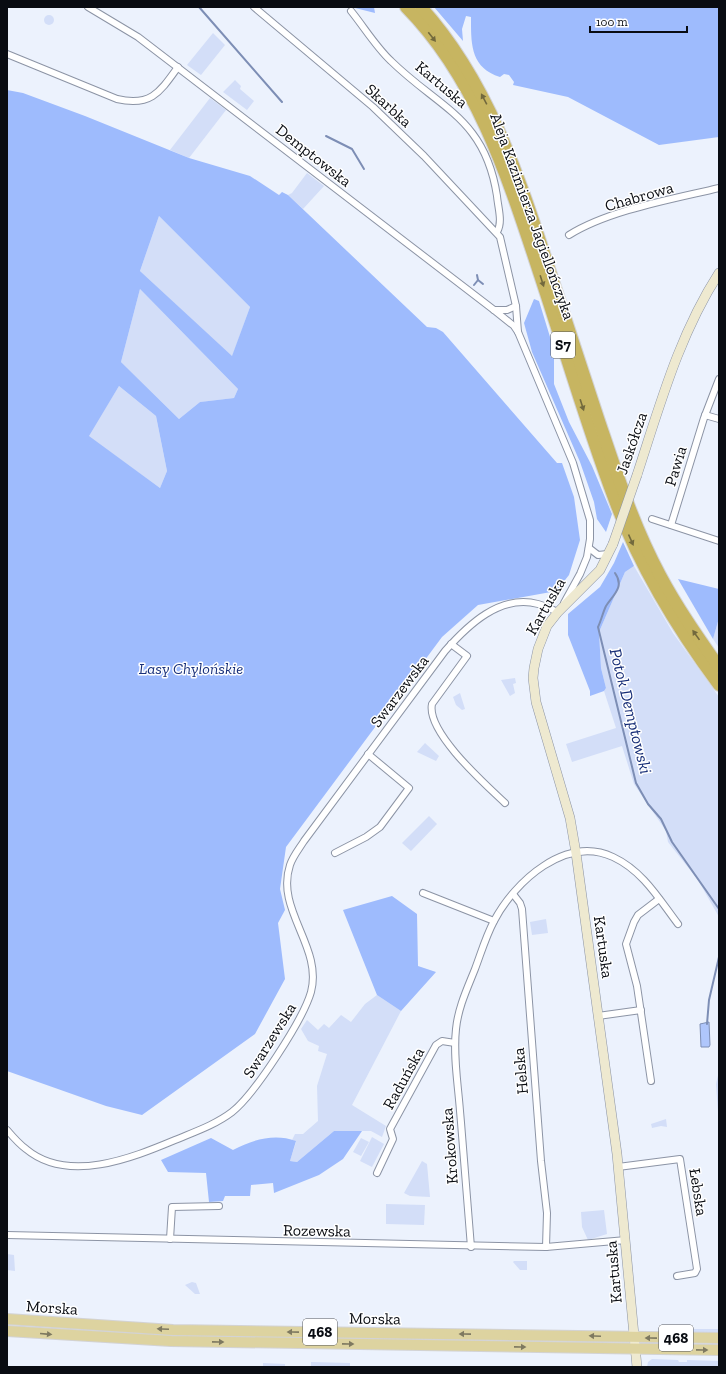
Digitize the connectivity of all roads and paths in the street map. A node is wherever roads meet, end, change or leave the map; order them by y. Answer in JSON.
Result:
{"nodes":[{"id":1,"x":88,"y":7,"type":"edge"},
{"id":2,"x":254,"y":7,"type":"edge"},
{"id":3,"x":406,"y":7,"type":"edge"},
{"id":4,"x":420,"y":7,"type":"edge"},
{"id":5,"x":351,"y":11,"type":"dead end"},
{"id":6,"x":7,"y":54,"type":"edge"},
{"id":7,"x":178,"y":67,"type":"junction"},
{"id":8,"x":719,"y":188,"type":"edge"},
{"id":9,"x":496,"y":232,"type":"junction"},
{"id":10,"x":569,"y":235,"type":"dead end"},
{"id":11,"x":719,"y":273,"type":"edge"},
{"id":12,"x":516,"y":306,"type":"junction"},
{"id":13,"x":494,"y":310,"type":"junction"},
{"id":14,"x":518,"y":332,"type":"junction"},
{"id":15,"x":719,"y":379,"type":"edge"},
{"id":16,"x":705,"y":415,"type":"junction"},
{"id":17,"x":719,"y":419,"type":"edge"},
{"id":18,"x":652,"y":519,"type":"dead end"},
{"id":19,"x":671,"y":525,"type":"junction"},
{"id":20,"x":719,"y":541,"type":"edge"},
{"id":21,"x":589,"y":548,"type":"junction"},
{"id":22,"x":608,"y":554,"type":"junction"},
{"id":23,"x":558,"y":612,"type":"junction"},
{"id":24,"x":451,"y":644,"type":"junction"},
{"id":25,"x":719,"y":667,"type":"edge"},
{"id":26,"x":719,"y":685,"type":"edge"},
{"id":27,"x":368,"y":754,"type":"junction"},
{"id":28,"x":505,"y":803,"type":"dead end"},
{"id":29,"x":335,"y":853,"type":"dead end"},
{"id":30,"x":576,"y":853,"type":"junction"},
{"id":31,"x":423,"y":893,"type":"dead end"},
{"id":32,"x":513,"y":894,"type":"junction"},
{"id":33,"x":659,"y":899,"type":"junction"},
{"id":34,"x":494,"y":921,"type":"junction"},
{"id":35,"x":678,"y":924,"type":"dead end"},
{"id":36,"x":641,"y":1010,"type":"junction"},
{"id":37,"x":598,"y":1016,"type":"junction"},
{"id":38,"x":455,"y":1043,"type":"junction"},
{"id":39,"x":651,"y":1081,"type":"dead end"},
{"id":40,"x":7,"y":1130,"type":"edge"},
{"id":41,"x":618,"y":1167,"type":"junction"},
{"id":42,"x":377,"y":1173,"type":"dead end"},
{"id":43,"x":219,"y":1206,"type":"dead end"},
{"id":44,"x":7,"y":1235,"type":"edge"},
{"id":45,"x":170,"y":1239,"type":"junction"},
{"id":46,"x":626,"y":1240,"type":"junction"},
{"id":47,"x":471,"y":1247,"type":"junction"},
{"id":48,"x":546,"y":1247,"type":"junction"},
{"id":49,"x":677,"y":1276,"type":"dead end"},
{"id":50,"x":7,"y":1319,"type":"edge"},
{"id":51,"x":7,"y":1330,"type":"edge"},
{"id":52,"x":634,"y":1337,"type":"junction"},
{"id":53,"x":719,"y":1338,"type":"edge"},
{"id":54,"x":635,"y":1349,"type":"junction"},
{"id":55,"x":719,"y":1350,"type":"edge"},
{"id":56,"x":637,"y":1367,"type":"edge"}],
"edges":[{"from":1,"to":7,"type":"street","name":"Demptowska"},
{"from":2,"to":9,"type":"street","name":"Skarbka"},
{"from":3,"to":26,"type":"highway","name":"Aleja Kazimierza Jagiellończyka","number":"S7","one_way":true},
{"from":25,"to":4,"type":"highway","name":"Aleja Kazimierza Jagiellończyka","number":"S7","one_way":true},
{"from":5,"to":9,"type":"street","name":"Kartuska"},
{"from":6,"to":7,"type":"street"},
{"from":7,"to":13,"type":"street","name":"Demptowska"},
{"from":8,"to":10,"type":"street","name":"Chabrowa"},
{"from":9,"to":12,"type":"street","name":"Kartuska"},
{"from":11,"to":22,"type":"street","name":"Jaskółcza","bridge":true},
{"from":12,"to":13,"type":"street"},
{"from":12,"to":14,"type":"street","name":"Kartuska"},
{"from":13,"to":14,"type":"street","name":"Demptowska"},
{"from":14,"to":21,"type":"street","name":"Kartuska"},
{"from":15,"to":16,"type":"street","name":"Pawia"},
{"from":16,"to":17,"type":"street"},
{"from":16,"to":19,"type":"street","name":"Pawia"},
{"from":18,"to":19,"type":"street"},
{"from":19,"to":20,"type":"street"},
{"from":21,"to":22,"type":"street"},
{"from":21,"to":23,"type":"street","name":"Kartuska"},
{"from":22,"to":23,"type":"street","name":"Jaskółcza"},
{"from":23,"to":24,"type":"street","name":"Swarzewska"},
{"from":23,"to":30,"type":"street","name":"Kartuska"},
{"from":24,"to":27,"type":"street","name":"Swarzewska"},
{"from":24,"to":28,"type":"street","name":"Swarzewska"},
{"from":27,"to":29,"type":"street"},
{"from":27,"to":40,"type":"street","name":"Swarzewska"},
{"from":30,"to":32,"type":"street"},
{"from":30,"to":33,"type":"street"},
{"from":30,"to":37,"type":"street","name":"Kartuska"},
{"from":31,"to":34,"type":"street"},
{"from":32,"to":34,"type":"street"},
{"from":32,"to":48,"type":"street","name":"Helska"},
{"from":33,"to":35,"type":"street"},
{"from":33,"to":36,"type":"street"},
{"from":34,"to":38,"type":"street"},
{"from":36,"to":37,"type":"street"},
{"from":36,"to":39,"type":"street"},
{"from":37,"to":41,"type":"street","name":"Kartuska"},
{"from":38,"to":42,"type":"street","name":"Raduńska"},
{"from":38,"to":47,"type":"street","name":"Krokowska"},
{"from":41,"to":46,"type":"street","name":"Kartuska"},
{"from":41,"to":49,"type":"street","name":"Łebska"},
{"from":43,"to":45,"type":"street"},
{"from":44,"to":45,"type":"street","name":"Rozewska"},
{"from":45,"to":47,"type":"street","name":"Rozewska"},
{"from":46,"to":48,"type":"street","name":"Rozewska"},
{"from":46,"to":52,"type":"street","name":"Kartuska"},
{"from":47,"to":48,"type":"street","name":"Rozewska"},
{"from":52,"to":50,"type":"main road","name":"Morska","number":"468","one_way":true},
{"from":51,"to":54,"type":"main road","name":"Morska","number":"468","one_way":true},
{"from":53,"to":52,"type":"main road","name":"Morska","number":"468","one_way":true},
{"from":52,"to":54,"type":"street","name":"Kartuska"},
{"from":54,"to":55,"type":"main road","name":"Morska","number":"468","one_way":true},
{"from":54,"to":56,"type":"street","name":"Kartuska"}]}
